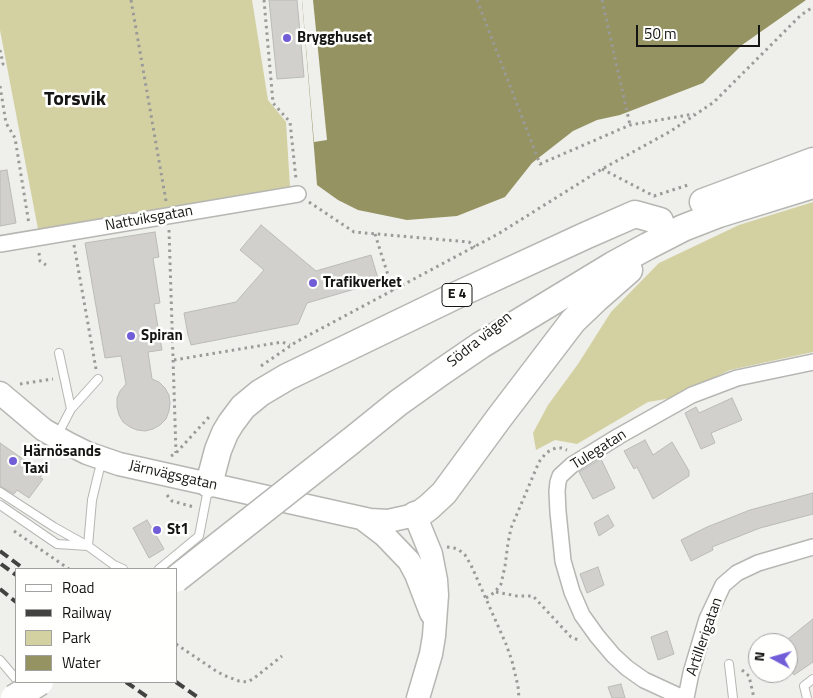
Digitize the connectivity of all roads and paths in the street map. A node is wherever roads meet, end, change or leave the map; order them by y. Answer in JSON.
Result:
{"nodes":[{"id":1,"x":131,"y":0,"type":"edge"},
{"id":2,"x":264,"y":0,"type":"edge"},
{"id":3,"x":477,"y":0,"type":"edge"},
{"id":4,"x":602,"y":0,"type":"edge"},
{"id":5,"x":813,"y":7,"type":"edge"},
{"id":6,"x":0,"y":50,"type":"edge"},
{"id":7,"x":0,"y":66,"type":"edge"},
{"id":8,"x":0,"y":86,"type":"edge"},
{"id":9,"x":1,"y":103,"type":"edge"},
{"id":10,"x":697,"y":113,"type":"junction"},
{"id":11,"x":630,"y":124,"type":"junction"},
{"id":12,"x":813,"y":161,"type":"edge"},
{"id":13,"x":602,"y":169,"type":"junction"},
{"id":14,"x":813,"y":185,"type":"edge"},
{"id":15,"x":298,"y":194,"type":"junction"},
{"id":16,"x":654,"y":196,"type":"dead end"},
{"id":17,"x":169,"y":216,"type":"junction"},
{"id":18,"x":660,"y":221,"type":"junction"},
{"id":19,"x":72,"y":232,"type":"junction"},
{"id":20,"x":375,"y":234,"type":"junction"},
{"id":21,"x":31,"y":239,"type":"junction"},
{"id":22,"x":0,"y":244,"type":"edge"},
{"id":23,"x":648,"y":246,"type":"junction"},
{"id":24,"x":475,"y":247,"type":"junction"},
{"id":25,"x":46,"y":265,"type":"dead end"},
{"id":26,"x":393,"y":291,"type":"junction"},
{"id":27,"x":291,"y":345,"type":"junction"},
{"id":28,"x":60,"y":353,"type":"dead end"},
{"id":29,"x":173,"y":360,"type":"junction"},
{"id":30,"x":813,"y":362,"type":"edge"},
{"id":31,"x":260,"y":366,"type":"dead end"},
{"id":32,"x":440,"y":372,"type":"junction"},
{"id":33,"x":64,"y":377,"type":"junction"},
{"id":34,"x":98,"y":379,"type":"joint"},
{"id":35,"x":7,"y":389,"type":"edge"},
{"id":36,"x":71,"y":409,"type":"junction"},
{"id":37,"x":214,"y":412,"type":"dead end"},
{"id":38,"x":56,"y":437,"type":"junction"},
{"id":39,"x":176,"y":453,"type":"junction"},
{"id":40,"x":170,"y":457,"type":"dead end"},
{"id":41,"x":103,"y":458,"type":"junction"},
{"id":42,"x":578,"y":460,"type":"junction"},
{"id":43,"x":209,"y":484,"type":"junction"},
{"id":44,"x":0,"y":492,"type":"edge"},
{"id":45,"x":0,"y":505,"type":"edge"},
{"id":46,"x":415,"y":515,"type":"junction"},
{"id":47,"x":363,"y":518,"type":"junction"},
{"id":48,"x":8,"y":527,"type":"dead end"},
{"id":49,"x":88,"y":546,"type":"junction"},
{"id":50,"x":813,"y":547,"type":"edge"},
{"id":51,"x":441,"y":548,"type":"dead end"},
{"id":52,"x":68,"y":568,"type":"edge"},
{"id":53,"x":121,"y":568,"type":"edge"},
{"id":54,"x":160,"y":568,"type":"edge"},
{"id":55,"x":178,"y":577,"type":"edge"},
{"id":56,"x":495,"y":592,"type":"junction"},
{"id":57,"x":486,"y":598,"type":"junction"},
{"id":58,"x":435,"y":621,"type":"junction"},
{"id":59,"x":178,"y":645,"type":"edge"},
{"id":60,"x":613,"y":655,"type":"junction"},
{"id":61,"x":282,"y":656,"type":"dead end"},
{"id":62,"x":0,"y":660,"type":"edge"},
{"id":63,"x":729,"y":664,"type":"joint"},
{"id":64,"x":15,"y":678,"type":"edge"},
{"id":65,"x":813,"y":679,"type":"edge"},
{"id":66,"x":20,"y":683,"type":"edge"},
{"id":67,"x":38,"y":683,"type":"edge"},
{"id":68,"x":14,"y":698,"type":"edge"},
{"id":69,"x":32,"y":698,"type":"edge"},
{"id":70,"x":418,"y":698,"type":"edge"},
{"id":71,"x":519,"y":698,"type":"edge"},
{"id":72,"x":685,"y":698,"type":"edge"},
{"id":73,"x":733,"y":698,"type":"edge"},
{"id":74,"x":754,"y":698,"type":"edge"},
{"id":75,"x":807,"y":698,"type":"edge"}],
"edges":[{"from":1,"to":17,"type":"path"},
{"from":2,"to":15,"type":"path"},
{"from":3,"to":11,"type":"path"},
{"from":4,"to":11,"type":"path"},
{"from":5,"to":10,"type":"path"},
{"from":6,"to":7,"type":"path"},
{"from":8,"to":9,"type":"path"},
{"from":9,"to":21,"type":"path"},
{"from":10,"to":11,"type":"path"},
{"from":10,"to":13,"type":"path"},
{"from":12,"to":18,"type":"highway","name":"Södra vägen"},
{"from":13,"to":16,"type":"path"},
{"from":13,"to":24,"type":"path"},
{"from":14,"to":23,"type":"highway","name":"Södra vägen"},
{"from":15,"to":17,"type":"street","name":"Nattviksgatan"},
{"from":15,"to":20,"type":"path"},
{"from":17,"to":19,"type":"street","name":"Nattviksgatan"},
{"from":17,"to":29,"type":"path"},
{"from":18,"to":32,"type":"highway","name":"Södra vägen"},
{"from":18,"to":43,"type":"highway","number":"E 4"},
{"from":19,"to":21,"type":"street","name":"Nattviksgatan"},
{"from":19,"to":34,"type":"path"},
{"from":20,"to":24,"type":"path"},
{"from":20,"to":26,"type":"path"},
{"from":21,"to":22,"type":"street","name":"Nattviksgatan"},
{"from":21,"to":25,"type":"path"},
{"from":23,"to":32,"type":"highway","name":"Södra vägen"},
{"from":23,"to":46,"type":"highway"},
{"from":24,"to":26,"type":"path"},
{"from":26,"to":27,"type":"path"},
{"from":27,"to":29,"type":"path"},
{"from":27,"to":31,"type":"path"},
{"from":28,"to":33,"type":"lane"},
{"from":29,"to":39,"type":"path"},
{"from":30,"to":42,"type":"street","name":"Tulegatan"},
{"from":32,"to":55,"type":"highway","bridge":true},
{"from":33,"to":35,"type":"path"},
{"from":33,"to":36,"type":"lane"},
{"from":34,"to":36,"type":"lane"},
{"from":35,"to":38,"type":"main road","name":"Järnvägsgatan"},
{"from":36,"to":38,"type":"lane"},
{"from":37,"to":39,"type":"path"},
{"from":38,"to":41,"type":"main road","name":"Järnvägsgatan"},
{"from":39,"to":40,"type":"path"},
{"from":41,"to":43,"type":"main road","name":"Järnvägsgatan"},
{"from":41,"to":49,"type":"lane"},
{"from":42,"to":56,"type":"path"},
{"from":42,"to":60,"type":"street","name":"Tulegatan"},
{"from":43,"to":47,"type":"main road","name":"Järnvägsgatan"},
{"from":43,"to":54,"type":"lane"},
{"from":44,"to":49,"type":"lane"},
{"from":45,"to":49,"type":"lane"},
{"from":46,"to":47,"type":"main road","name":"Järnvägsgatan"},
{"from":46,"to":58,"type":"main road"},
{"from":47,"to":58,"type":"main road","name":"Järnvägsgatan"},
{"from":48,"to":52,"type":"path"},
{"from":49,"to":53,"type":"lane"},
{"from":50,"to":72,"type":"street","name":"Artillerigatan"},
{"from":51,"to":57,"type":"path"},
{"from":56,"to":57,"type":"path"},
{"from":56,"to":60,"type":"path"},
{"from":57,"to":71,"type":"path"},
{"from":58,"to":70,"type":"main road"},
{"from":59,"to":61,"type":"path"},
{"from":60,"to":72,"type":"street","name":"Tulegatan"},
{"from":62,"to":64,"type":"lane"},
{"from":63,"to":73,"type":"lane"},
{"from":63,"to":74,"type":"path"},
{"from":65,"to":75,"type":"lane"},
{"from":66,"to":69,"type":"lane"},
{"from":67,"to":68,"type":"highway","bridge":true}]}
